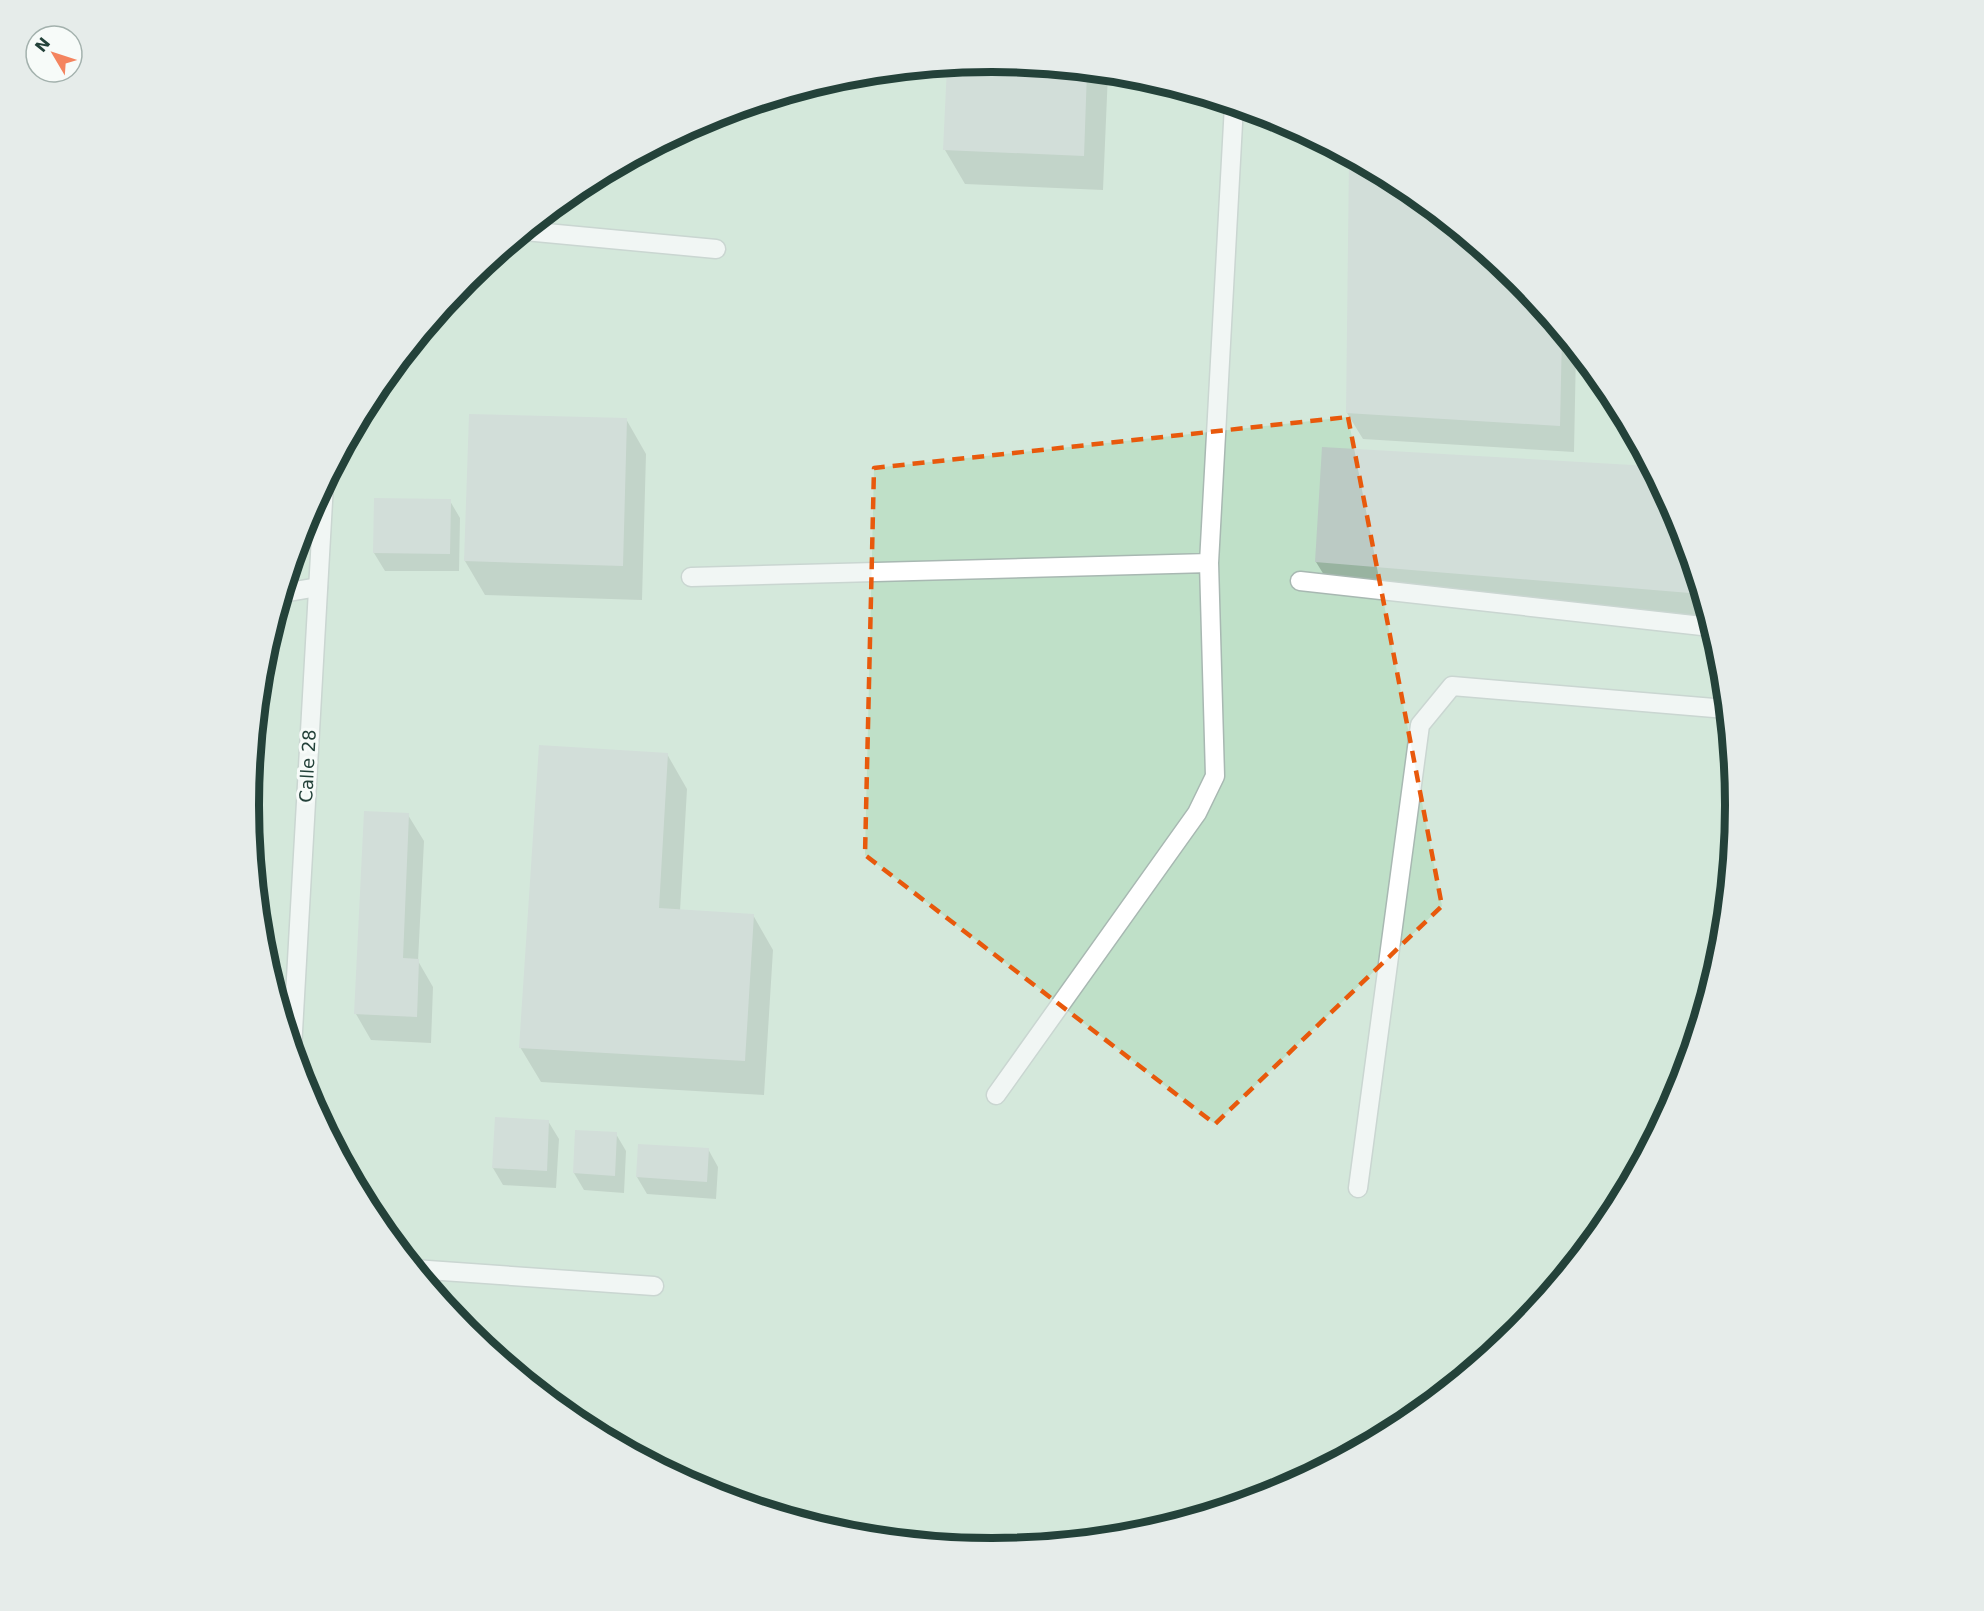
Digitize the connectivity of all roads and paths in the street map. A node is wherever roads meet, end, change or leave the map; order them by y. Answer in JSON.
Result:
{"nodes":[{"id":1,"x":1234,"y":113,"type":"edge"},
{"id":2,"x":535,"y":232,"type":"edge"},
{"id":3,"x":716,"y":249,"type":"dead end"},
{"id":4,"x":323,"y":506,"type":"edge"},
{"id":5,"x":1209,"y":563,"type":"junction"},
{"id":6,"x":691,"y":577,"type":"dead end"},
{"id":7,"x":1300,"y":581,"type":"dead end"},
{"id":8,"x":318,"y":587,"type":"junction"},
{"id":9,"x":290,"y":592,"type":"edge"},
{"id":10,"x":1703,"y":626,"type":"edge"},
{"id":11,"x":1719,"y":708,"type":"edge"},
{"id":12,"x":293,"y":1028,"type":"edge"},
{"id":13,"x":996,"y":1095,"type":"dead end"},
{"id":14,"x":1358,"y":1188,"type":"dead end"},
{"id":15,"x":425,"y":1270,"type":"edge"},
{"id":16,"x":654,"y":1286,"type":"dead end"}],
"edges":[{"from":1,"to":5,"type":"street"},
{"from":2,"to":3,"type":"street"},
{"from":4,"to":8,"type":"street","name":"Calle 28"},
{"from":5,"to":6,"type":"street"},
{"from":5,"to":13,"type":"street"},
{"from":7,"to":10,"type":"street"},
{"from":8,"to":9,"type":"street"},
{"from":8,"to":12,"type":"street","name":"Calle 28"},
{"from":11,"to":14,"type":"street"},
{"from":15,"to":16,"type":"street"}]}
